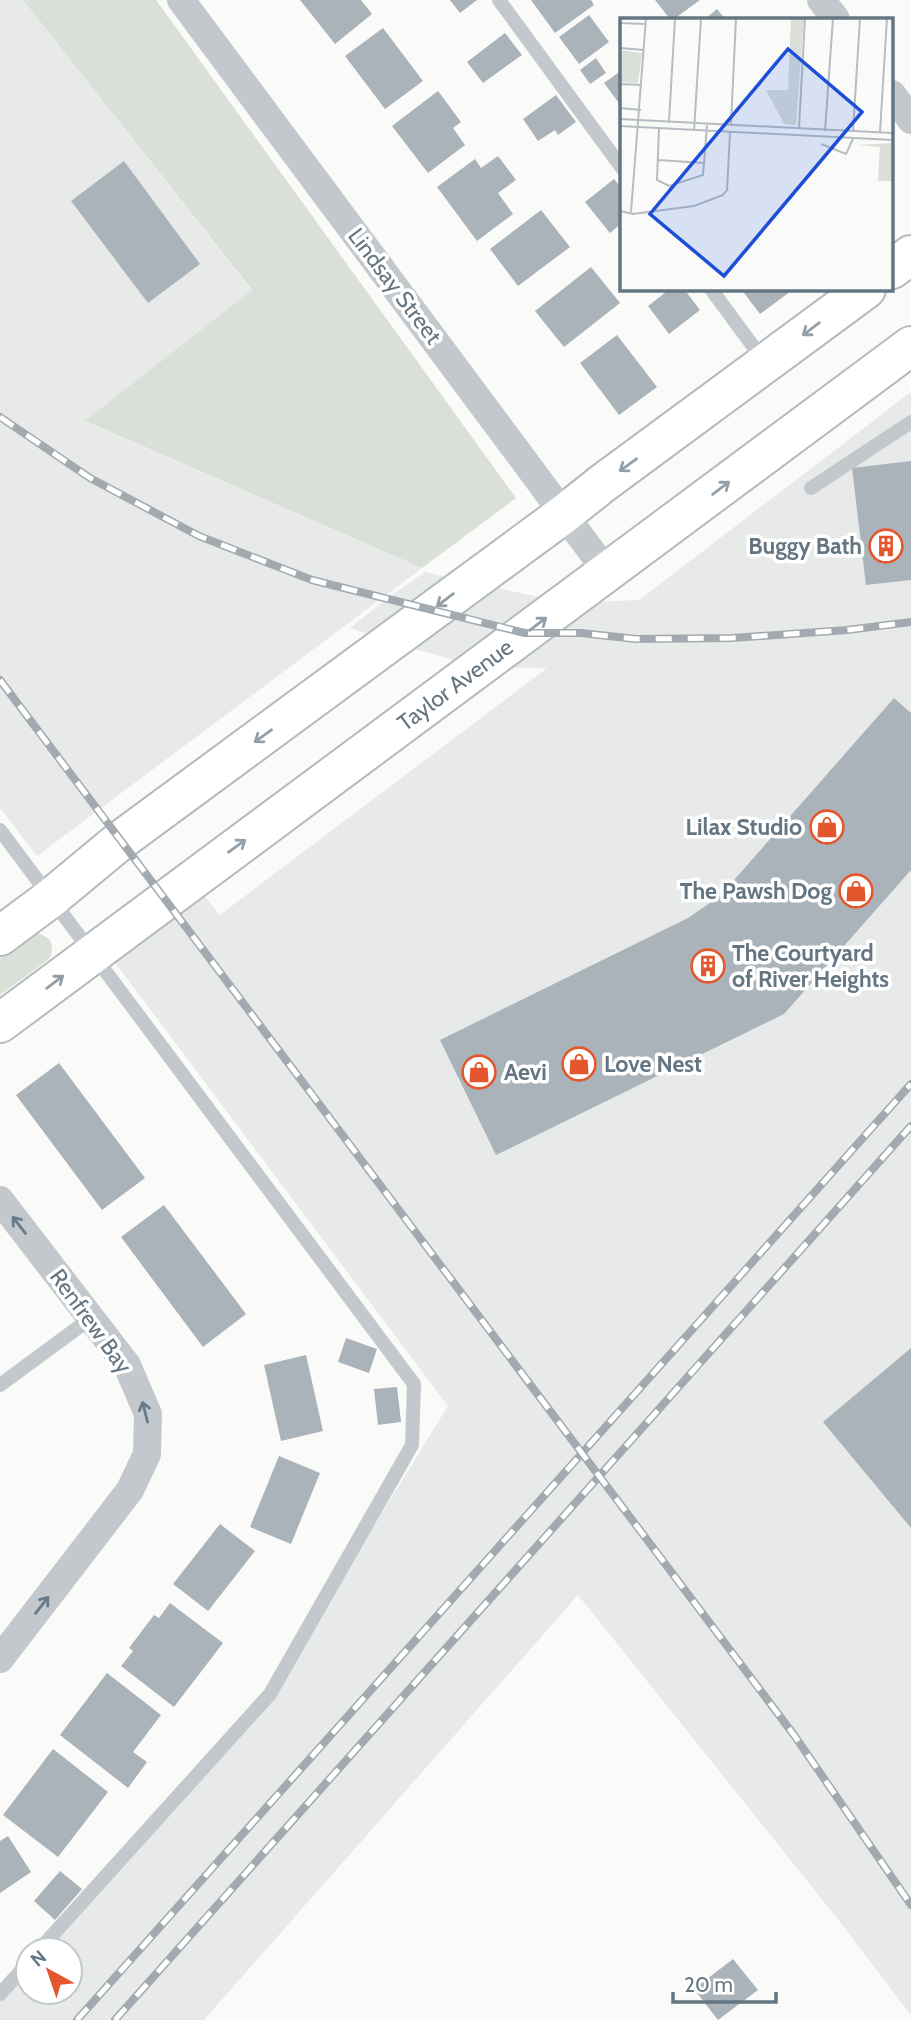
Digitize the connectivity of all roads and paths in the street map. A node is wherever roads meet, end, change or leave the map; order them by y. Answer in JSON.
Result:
{"nodes":[{"id":1,"x":181,"y":0,"type":"edge"},
{"id":2,"x":499,"y":0,"type":"edge"},
{"id":3,"x":821,"y":0,"type":"edge"},
{"id":4,"x":835,"y":18,"type":"edge"},
{"id":5,"x":894,"y":97,"type":"edge"},
{"id":6,"x":911,"y":120,"type":"edge"},
{"id":7,"x":620,"y":164,"type":"edge"},
{"id":8,"x":911,"y":255,"type":"edge"},
{"id":9,"x":894,"y":268,"type":"edge"},
{"id":10,"x":712,"y":290,"type":"edge"},
{"id":11,"x":865,"y":290,"type":"edge"},
{"id":12,"x":911,"y":346,"type":"edge"},
{"id":13,"x":766,"y":363,"type":"junction"},
{"id":14,"x":911,"y":422,"type":"edge"},
{"id":15,"x":811,"y":488,"type":"dead end"},
{"id":16,"x":564,"y":514,"type":"junction"},
{"id":17,"x":607,"y":572,"type":"junction"},
{"id":18,"x":0,"y":830,"type":"edge"},
{"id":19,"x":51,"y":898,"type":"junction"},
{"id":20,"x":0,"y":936,"type":"edge"},
{"id":21,"x":92,"y":955,"type":"junction"},
{"id":22,"x":0,"y":1023,"type":"edge"},
{"id":23,"x":0,"y":1200,"type":"edge"},
{"id":24,"x":91,"y":1318,"type":"junction"},
{"id":25,"x":0,"y":1385,"type":"edge"},
{"id":26,"x":0,"y":1659,"type":"edge"},
{"id":27,"x":52,"y":1936,"type":"edge"},
{"id":28,"x":14,"y":1978,"type":"edge"},
{"id":29,"x":0,"y":1994,"type":"edge"}],
"edges":[{"from":1,"to":16,"type":"street","name":"Lindsay Street"},
{"from":2,"to":7,"type":"lane"},
{"from":3,"to":4,"type":"street"},
{"from":5,"to":6,"type":"street"},
{"from":8,"to":9,"type":"main road"},
{"from":10,"to":13,"type":"lane"},
{"from":11,"to":13,"type":"main road","one_way":true},
{"from":17,"to":12,"type":"main road","name":"Taylor Avenue","one_way":true},
{"from":13,"to":16,"type":"main road","one_way":true},
{"from":14,"to":15,"type":"lane"},
{"from":16,"to":17,"type":"street","name":"Lindsay Street"},
{"from":16,"to":19,"type":"main road","one_way":true},
{"from":21,"to":17,"type":"main road","name":"Taylor Avenue","one_way":true},
{"from":18,"to":19,"type":"lane"},
{"from":19,"to":20,"type":"main road"},
{"from":19,"to":21,"type":"lane"},
{"from":22,"to":21,"type":"main road","name":"Taylor Avenue","one_way":true},
{"from":21,"to":27,"type":"lane"},
{"from":24,"to":23,"type":"street","name":"Renfrew Bay","one_way":true},
{"from":24,"to":25,"type":"lane"},
{"from":26,"to":24,"type":"street","name":"Renfrew Bay","one_way":true},
{"from":28,"to":29,"type":"lane"}]}
